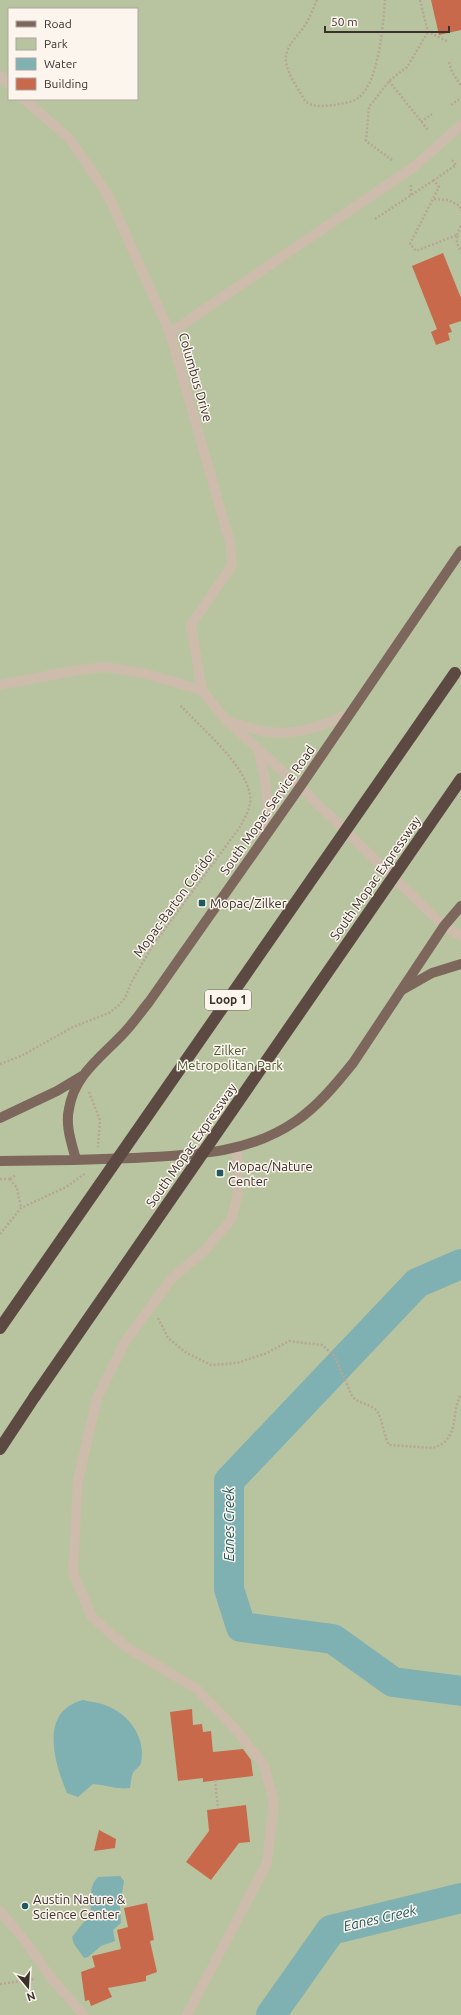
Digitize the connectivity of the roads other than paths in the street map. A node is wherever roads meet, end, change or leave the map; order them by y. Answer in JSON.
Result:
{"nodes":[{"id":1,"x":0,"y":76,"type":"edge"},
{"id":2,"x":8,"y":84,"type":"edge"},
{"id":3,"x":25,"y":100,"type":"edge"},
{"id":4,"x":461,"y":125,"type":"edge"},
{"id":5,"x":170,"y":333,"type":"junction"},
{"id":6,"x":461,"y":551,"type":"edge"},
{"id":7,"x":458,"y":669,"type":"edge"},
{"id":8,"x":0,"y":685,"type":"edge"},
{"id":9,"x":202,"y":690,"type":"junction"},
{"id":10,"x":350,"y":713,"type":"junction"},
{"id":11,"x":226,"y":720,"type":"junction"},
{"id":12,"x":258,"y":749,"type":"junction"},
{"id":13,"x":461,"y":779,"type":"edge"},
{"id":14,"x":300,"y":787,"type":"junction"},
{"id":15,"x":262,"y":839,"type":"junction"},
{"id":16,"x":461,"y":906,"type":"edge"},
{"id":17,"x":444,"y":926,"type":"junction"},
{"id":18,"x":461,"y":936,"type":"edge"},
{"id":19,"x":461,"y":964,"type":"edge"},
{"id":20,"x":401,"y":991,"type":"junction"},
{"id":21,"x":82,"y":1076,"type":"junction"},
{"id":22,"x":0,"y":1118,"type":"edge"},
{"id":23,"x":237,"y":1149,"type":"junction"},
{"id":24,"x":76,"y":1160,"type":"junction"},
{"id":25,"x":0,"y":1161,"type":"edge"},
{"id":26,"x":0,"y":1328,"type":"edge"},
{"id":27,"x":0,"y":1449,"type":"edge"},
{"id":28,"x":0,"y":1911,"type":"edge"},
{"id":29,"x":84,"y":2015,"type":"edge"},
{"id":30,"x":187,"y":2015,"type":"edge"}],
"edges":[{"from":1,"to":2,"type":"street"},
{"from":3,"to":5,"type":"street","name":"Columbus Drive"},
{"from":4,"to":5,"type":"street"},
{"from":5,"to":9,"type":"street","name":"Columbus Drive"},
{"from":6,"to":10,"type":"main road","name":"South Mopac Service Road"},
{"from":7,"to":26,"type":"highway","number":"Loop 1","bridge":true},
{"from":8,"to":9,"type":"street"},
{"from":9,"to":11,"type":"street"},
{"from":10,"to":11,"type":"street"},
{"from":10,"to":14,"type":"main road","name":"South Mopac Service Road"},
{"from":11,"to":12,"type":"street"},
{"from":12,"to":14,"type":"street"},
{"from":12,"to":15,"type":"street"},
{"from":13,"to":27,"type":"highway","name":"South Mopac Expressway","bridge":true},
{"from":14,"to":15,"type":"main road","name":"South Mopac Service Road"},
{"from":14,"to":17,"type":"street"},
{"from":15,"to":21,"type":"main road","name":"South Mopac Service Road"},
{"from":16,"to":17,"type":"main road"},
{"from":17,"to":18,"type":"street"},
{"from":17,"to":20,"type":"main road"},
{"from":19,"to":20,"type":"main road"},
{"from":20,"to":23,"type":"main road"},
{"from":21,"to":22,"type":"main road"},
{"from":21,"to":24,"type":"main road"},
{"from":23,"to":24,"type":"main road"},
{"from":23,"to":30,"type":"street"},
{"from":24,"to":25,"type":"main road"},
{"from":28,"to":29,"type":"street"}]}
